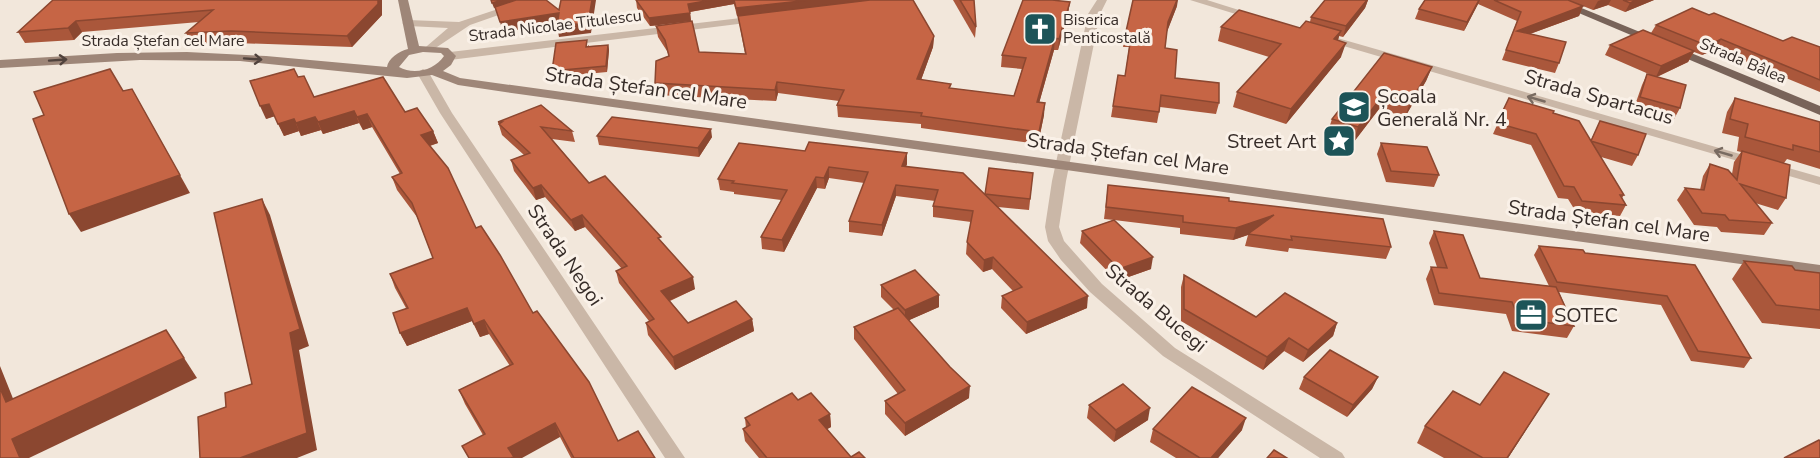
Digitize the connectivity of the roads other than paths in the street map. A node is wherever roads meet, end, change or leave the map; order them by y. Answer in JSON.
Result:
{"nodes":[{"id":1,"x":403,"y":0,"type":"edge"},
{"id":2,"x":536,"y":0,"type":"edge"},
{"id":3,"x":1101,"y":0,"type":"edge"},
{"id":4,"x":1195,"y":0,"type":"edge"},
{"id":5,"x":1553,"y":0,"type":"edge"},
{"id":6,"x":773,"y":17,"type":"edge"},
{"id":7,"x":1271,"y":22,"type":"edge"},
{"id":8,"x":408,"y":23,"type":"junction"},
{"id":9,"x":461,"y":25,"type":"junction"},
{"id":10,"x":1315,"y":35,"type":"edge"},
{"id":11,"x":432,"y":48,"type":"junction"},
{"id":12,"x":414,"y":50,"type":"junction"},
{"id":13,"x":450,"y":56,"type":"junction"},
{"id":14,"x":0,"y":64,"type":"edge"},
{"id":15,"x":397,"y":72,"type":"junction"},
{"id":16,"x":427,"y":72,"type":"junction"},
{"id":17,"x":1820,"y":111,"type":"edge"},
{"id":18,"x":1062,"y":165,"type":"junction"},
{"id":19,"x":1820,"y":181,"type":"edge"},
{"id":20,"x":1820,"y":270,"type":"edge"},
{"id":21,"x":675,"y":458,"type":"edge"},
{"id":22,"x":1335,"y":458,"type":"edge"}],
"edges":[{"from":1,"to":8,"type":"main road"},
{"from":2,"to":9,"type":"street"},
{"from":3,"to":18,"type":"street","name":"Strada Bucegi"},
{"from":4,"to":7,"type":"street"},
{"from":5,"to":17,"type":"main road","name":"Strada Bâlea"},
{"from":6,"to":13,"type":"street","name":"Strada Nicolae Titulescu"},
{"from":8,"to":9,"type":"street"},
{"from":8,"to":12,"type":"main road"},
{"from":9,"to":11,"type":"street"},
{"from":19,"to":10,"type":"street","name":"Strada Spartacus","one_way":true},
{"from":11,"to":12,"type":"main road"},
{"from":11,"to":13,"type":"main road"},
{"from":12,"to":15,"type":"main road"},
{"from":13,"to":16,"type":"main road"},
{"from":14,"to":15,"type":"main road","name":"Strada Ștefan cel Mare","one_way":true},
{"from":15,"to":16,"type":"main road","name":"Strada Ștefan cel Mare"},
{"from":16,"to":18,"type":"main road","name":"Strada Ștefan cel Mare"},
{"from":16,"to":21,"type":"street","name":"Strada Negoi"},
{"from":18,"to":20,"type":"main road","name":"Strada Ștefan cel Mare"},
{"from":18,"to":22,"type":"street","name":"Strada Bucegi"}]}
